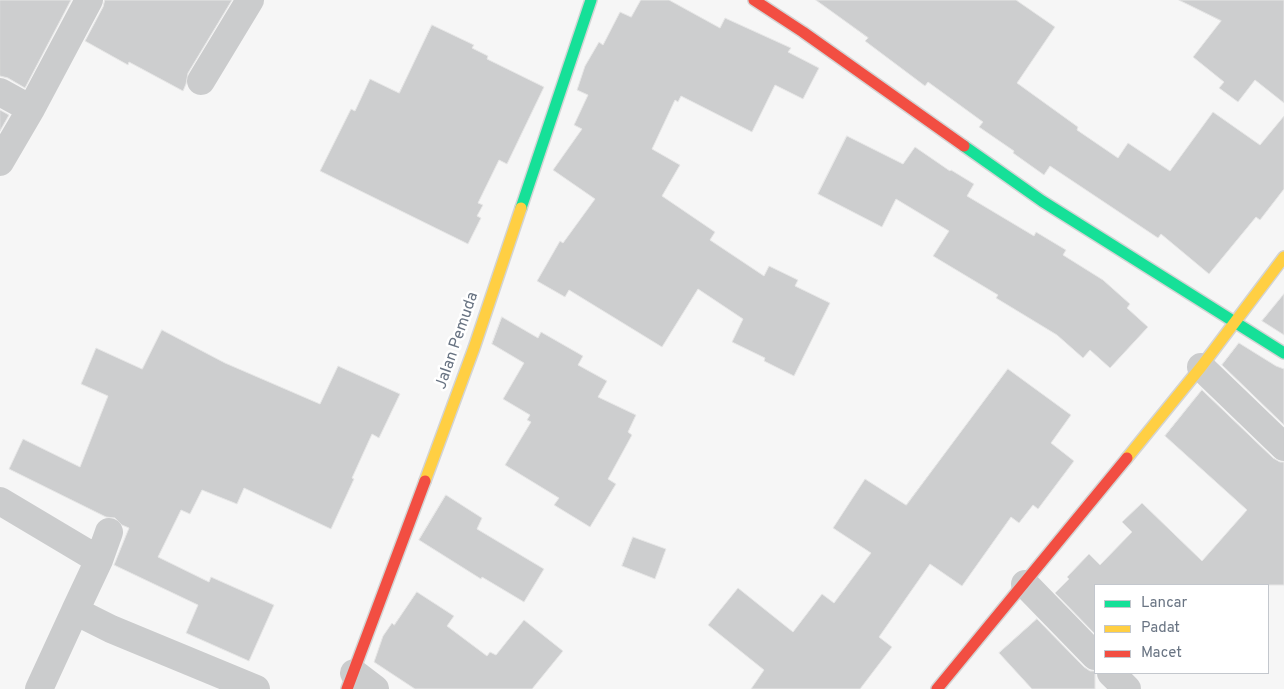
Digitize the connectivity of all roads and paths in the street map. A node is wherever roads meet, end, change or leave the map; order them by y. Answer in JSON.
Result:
{"nodes":[{"id":1,"x":89,"y":0,"type":"edge"},
{"id":2,"x":250,"y":0,"type":"edge"},
{"id":3,"x":592,"y":0,"type":"edge"},
{"id":4,"x":754,"y":0,"type":"edge"},
{"id":5,"x":200,"y":81,"type":"dead end"},
{"id":6,"x":0,"y":92,"type":"edge"},
{"id":7,"x":31,"y":109,"type":"junction"},
{"id":8,"x":0,"y":162,"type":"edge"},
{"id":9,"x":1284,"y":257,"type":"edge"},
{"id":10,"x":1234,"y":321,"type":"junction"},
{"id":11,"x":1284,"y":353,"type":"edge"},
{"id":12,"x":1201,"y":366,"type":"junction"},
{"id":13,"x":1284,"y":447,"type":"edge"},
{"id":14,"x":0,"y":501,"type":"edge"},
{"id":15,"x":109,"y":532,"type":"dead end"},
{"id":16,"x":99,"y":560,"type":"junction"},
{"id":17,"x":1025,"y":584,"type":"junction"},
{"id":18,"x":74,"y":611,"type":"junction"},
{"id":19,"x":1094,"y":655,"type":"edge"},
{"id":20,"x":1112,"y":674,"type":"edge"},
{"id":21,"x":359,"y":684,"type":"edge"},
{"id":22,"x":39,"y":689,"type":"edge"},
{"id":23,"x":256,"y":689,"type":"edge"},
{"id":24,"x":937,"y":689,"type":"edge"},
{"id":25,"x":1127,"y":689,"type":"edge"}],
"edges":[{"from":1,"to":7,"type":"street"},
{"from":2,"to":5,"type":"street"},
{"from":3,"to":21,"type":"street","name":"Jalan Pemuda"},
{"from":4,"to":10,"type":"street"},
{"from":6,"to":7,"type":"street"},
{"from":7,"to":8,"type":"street"},
{"from":9,"to":10,"type":"street"},
{"from":10,"to":11,"type":"street"},
{"from":10,"to":12,"type":"street"},
{"from":12,"to":13,"type":"street"},
{"from":12,"to":17,"type":"street"},
{"from":14,"to":16,"type":"street"},
{"from":15,"to":16,"type":"street"},
{"from":16,"to":18,"type":"street"},
{"from":17,"to":19,"type":"street"},
{"from":17,"to":24,"type":"street"},
{"from":18,"to":22,"type":"street"},
{"from":18,"to":23,"type":"street"},
{"from":20,"to":25,"type":"street"}]}
